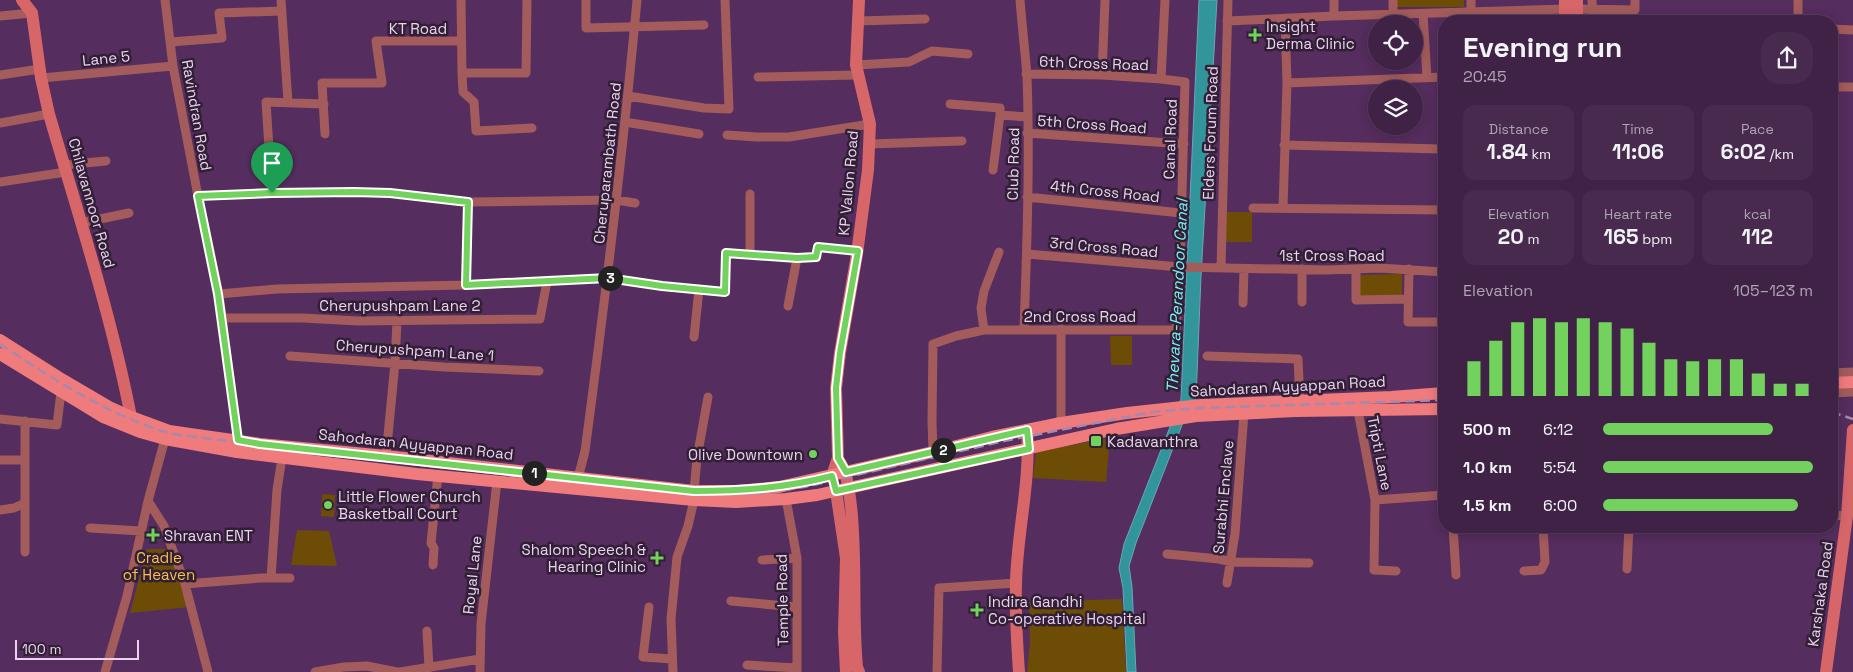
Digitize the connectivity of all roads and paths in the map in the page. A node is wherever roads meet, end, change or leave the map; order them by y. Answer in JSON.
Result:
{"nodes":[{"id":1,"x":22,"y":0,"type":"edge"},
{"id":2,"x":166,"y":0,"type":"edge"},
{"id":3,"x":282,"y":0,"type":"edge"},
{"id":4,"x":461,"y":0,"type":"edge"},
{"id":5,"x":527,"y":0,"type":"edge"},
{"id":6,"x":586,"y":0,"type":"edge"},
{"id":7,"x":637,"y":0,"type":"edge"},
{"id":8,"x":725,"y":0,"type":"edge"},
{"id":9,"x":859,"y":0,"type":"edge"},
{"id":10,"x":1020,"y":0,"type":"edge"},
{"id":11,"x":1105,"y":0,"type":"edge"},
{"id":12,"x":1165,"y":0,"type":"edge"},
{"id":13,"x":1228,"y":0,"type":"edge"},
{"id":14,"x":1334,"y":0,"type":"edge"},
{"id":15,"x":1393,"y":0,"type":"edge"},
{"id":16,"x":1471,"y":0,"type":"edge"},
{"id":17,"x":1635,"y":0,"type":"edge"},
{"id":18,"x":1798,"y":0,"type":"edge"},
{"id":19,"x":1592,"y":5,"type":"edge"},
{"id":20,"x":1571,"y":10,"type":"edge"},
{"id":21,"x":282,"y":12,"type":"junction"},
{"id":22,"x":32,"y":13,"type":"junction"},
{"id":23,"x":1393,"y":14,"type":"junction"},
{"id":24,"x":1423,"y":14,"type":"junction"},
{"id":25,"x":1439,"y":15,"type":"edge"},
{"id":26,"x":1471,"y":15,"type":"edge"},
{"id":27,"x":1500,"y":15,"type":"edge"},
{"id":28,"x":1798,"y":15,"type":"edge"},
{"id":29,"x":0,"y":16,"type":"edge"},
{"id":30,"x":1334,"y":16,"type":"junction"},
{"id":31,"x":1285,"y":18,"type":"junction"},
{"id":32,"x":925,"y":19,"type":"dead end"},
{"id":33,"x":858,"y":21,"type":"junction"},
{"id":34,"x":1227,"y":21,"type":"junction"},
{"id":35,"x":704,"y":25,"type":"dead end"},
{"id":36,"x":635,"y":26,"type":"junction"},
{"id":37,"x":1838,"y":29,"type":"edge"},
{"id":38,"x":1853,"y":30,"type":"edge"},
{"id":39,"x":461,"y":41,"type":"junction"},
{"id":40,"x":171,"y":42,"type":"junction"},
{"id":41,"x":968,"y":54,"type":"dead end"},
{"id":42,"x":174,"y":66,"type":"junction"},
{"id":43,"x":856,"y":70,"type":"junction"},
{"id":44,"x":462,"y":73,"type":"junction"},
{"id":45,"x":40,"y":74,"type":"junction"},
{"id":46,"x":1026,"y":74,"type":"junction"},
{"id":47,"x":0,"y":75,"type":"edge"},
{"id":48,"x":1102,"y":76,"type":"junction"},
{"id":49,"x":758,"y":77,"type":"dead end"},
{"id":50,"x":1438,"y":77,"type":"edge"},
{"id":51,"x":1427,"y":78,"type":"junction"},
{"id":52,"x":1161,"y":79,"type":"junction"},
{"id":53,"x":1287,"y":83,"type":"junction"},
{"id":54,"x":1838,"y":87,"type":"edge"},
{"id":55,"x":1853,"y":87,"type":"edge"},
{"id":56,"x":628,"y":96,"type":"junction"},
{"id":57,"x":288,"y":102,"type":"junction"},
{"id":58,"x":324,"y":104,"type":"junction"},
{"id":59,"x":950,"y":104,"type":"dead end"},
{"id":60,"x":49,"y":114,"type":"junction"},
{"id":61,"x":1000,"y":115,"type":"junction"},
{"id":62,"x":1028,"y":117,"type":"junction"},
{"id":63,"x":0,"y":122,"type":"edge"},
{"id":64,"x":625,"y":122,"type":"junction"},
{"id":65,"x":870,"y":124,"type":"junction"},
{"id":66,"x":532,"y":128,"type":"dead end"},
{"id":67,"x":1028,"y":133,"type":"junction"},
{"id":68,"x":325,"y":134,"type":"dead end"},
{"id":69,"x":699,"y":134,"type":"dead end"},
{"id":70,"x":727,"y":135,"type":"dead end"},
{"id":71,"x":962,"y":141,"type":"dead end"},
{"id":72,"x":869,"y":144,"type":"junction"},
{"id":73,"x":1184,"y":144,"type":"junction"},
{"id":74,"x":1284,"y":145,"type":"junction"},
{"id":75,"x":1438,"y":149,"type":"edge"},
{"id":76,"x":106,"y":161,"type":"dead end"},
{"id":77,"x":65,"y":168,"type":"junction"},
{"id":78,"x":993,"y":170,"type":"dead end"},
{"id":79,"x":0,"y":182,"type":"edge"},
{"id":80,"x":272,"y":193,"type":"junction"},
{"id":81,"x":750,"y":194,"type":"dead end"},
{"id":82,"x":198,"y":196,"type":"junction"},
{"id":83,"x":1027,"y":197,"type":"junction"},
{"id":84,"x":616,"y":200,"type":"junction"},
{"id":85,"x":468,"y":202,"type":"junction"},
{"id":86,"x":635,"y":203,"type":"dead end"},
{"id":87,"x":1253,"y":208,"type":"dead end"},
{"id":88,"x":1283,"y":208,"type":"junction"},
{"id":89,"x":1438,"y":210,"type":"edge"},
{"id":90,"x":129,"y":213,"type":"dead end"},
{"id":91,"x":1182,"y":213,"type":"junction"},
{"id":92,"x":81,"y":223,"type":"junction"},
{"id":93,"x":858,"y":251,"type":"junction"},
{"id":94,"x":999,"y":252,"type":"dead end"},
{"id":95,"x":1027,"y":254,"type":"junction"},
{"id":96,"x":750,"y":255,"type":"junction"},
{"id":97,"x":797,"y":258,"type":"junction"},
{"id":98,"x":1180,"y":267,"type":"junction"},
{"id":99,"x":1221,"y":268,"type":"junction"},
{"id":100,"x":1244,"y":268,"type":"junction"},
{"id":101,"x":1302,"y":269,"type":"junction"},
{"id":102,"x":1356,"y":269,"type":"junction"},
{"id":103,"x":1409,"y":269,"type":"junction"},
{"id":104,"x":1438,"y":271,"type":"edge"},
{"id":105,"x":608,"y":278,"type":"junction"},
{"id":106,"x":547,"y":281,"type":"junction"},
{"id":107,"x":466,"y":285,"type":"junction"},
{"id":108,"x":699,"y":289,"type":"junction"},
{"id":109,"x":218,"y":294,"type":"junction"},
{"id":110,"x":1408,"y":299,"type":"junction"},
{"id":111,"x":1302,"y":302,"type":"dead end"},
{"id":112,"x":1243,"y":303,"type":"dead end"},
{"id":113,"x":788,"y":306,"type":"dead end"},
{"id":114,"x":222,"y":318,"type":"junction"},
{"id":115,"x":397,"y":321,"type":"junction"},
{"id":116,"x":1438,"y":322,"type":"edge"},
{"id":117,"x":1024,"y":329,"type":"junction"},
{"id":118,"x":1061,"y":329,"type":"junction"},
{"id":119,"x":984,"y":330,"type":"junction"},
{"id":120,"x":1176,"y":330,"type":"joint"},
{"id":121,"x":694,"y":337,"type":"dead end"},
{"id":122,"x":0,"y":340,"type":"edge"},
{"id":123,"x":0,"y":354,"type":"edge"},
{"id":124,"x":290,"y":356,"type":"dead end"},
{"id":125,"x":1207,"y":356,"type":"dead end"},
{"id":126,"x":395,"y":363,"type":"junction"},
{"id":127,"x":538,"y":371,"type":"dead end"},
{"id":128,"x":1853,"y":372,"type":"edge"},
{"id":129,"x":1838,"y":373,"type":"edge"},
{"id":130,"x":1853,"y":382,"type":"edge"},
{"id":131,"x":1838,"y":383,"type":"edge"},
{"id":132,"x":61,"y":392,"type":"junction"},
{"id":133,"x":1838,"y":392,"type":"edge"},
{"id":134,"x":1853,"y":392,"type":"edge"},
{"id":135,"x":1438,"y":393,"type":"edge"},
{"id":136,"x":708,"y":398,"type":"dead end"},
{"id":137,"x":1300,"y":401,"type":"junction"},
{"id":138,"x":1438,"y":409,"type":"edge"},
{"id":139,"x":1198,"y":410,"type":"junction"},
{"id":140,"x":1358,"y":411,"type":"junction"},
{"id":141,"x":1174,"y":413,"type":"junction"},
{"id":142,"x":1244,"y":413,"type":"junction"},
{"id":143,"x":131,"y":417,"type":"junction"},
{"id":144,"x":0,"y":419,"type":"edge"},
{"id":145,"x":25,"y":421,"type":"junction"},
{"id":146,"x":1061,"y":423,"type":"junction"},
{"id":147,"x":1027,"y":430,"type":"junction"},
{"id":148,"x":1853,"y":430,"type":"edge"},
{"id":149,"x":167,"y":435,"type":"junction"},
{"id":150,"x":238,"y":440,"type":"junction"},
{"id":151,"x":1029,"y":449,"type":"junction"},
{"id":152,"x":934,"y":452,"type":"junction"},
{"id":153,"x":386,"y":456,"type":"junction"},
{"id":154,"x":282,"y":458,"type":"junction"},
{"id":155,"x":838,"y":458,"type":"junction"},
{"id":156,"x":0,"y":460,"type":"edge"},
{"id":157,"x":24,"y":460,"type":"junction"},
{"id":158,"x":846,"y":472,"type":"junction"},
{"id":159,"x":438,"y":475,"type":"junction"},
{"id":160,"x":498,"y":475,"type":"junction"},
{"id":161,"x":832,"y":476,"type":"junction"},
{"id":162,"x":578,"y":478,"type":"junction"},
{"id":163,"x":848,"y":488,"type":"junction"},
{"id":164,"x":836,"y":491,"type":"junction"},
{"id":165,"x":694,"y":495,"type":"junction"},
{"id":166,"x":1438,"y":496,"type":"edge"},
{"id":167,"x":786,"y":499,"type":"junction"},
{"id":168,"x":1375,"y":500,"type":"junction"},
{"id":169,"x":148,"y":501,"type":"junction"},
{"id":170,"x":25,"y":503,"type":"junction"},
{"id":171,"x":0,"y":510,"type":"edge"},
{"id":172,"x":1838,"y":515,"type":"edge"},
{"id":173,"x":1847,"y":516,"type":"junction"},
{"id":174,"x":90,"y":528,"type":"dead end"},
{"id":175,"x":141,"y":532,"type":"junction"},
{"id":176,"x":1453,"y":533,"type":"edge"},
{"id":177,"x":1543,"y":533,"type":"edge"},
{"id":178,"x":1629,"y":533,"type":"edge"},
{"id":179,"x":25,"y":552,"type":"dead end"},
{"id":180,"x":1167,"y":554,"type":"dead end"},
{"id":181,"x":797,"y":558,"type":"junction"},
{"id":182,"x":762,"y":560,"type":"dead end"},
{"id":183,"x":1232,"y":562,"type":"junction"},
{"id":184,"x":1308,"y":563,"type":"dead end"},
{"id":185,"x":433,"y":565,"type":"dead end"},
{"id":186,"x":1627,"y":569,"type":"dead end"},
{"id":187,"x":1396,"y":571,"type":"dead end"},
{"id":188,"x":1524,"y":571,"type":"dead end"},
{"id":189,"x":1456,"y":575,"type":"dead end"},
{"id":190,"x":271,"y":578,"type":"junction"},
{"id":191,"x":290,"y":578,"type":"dead end"},
{"id":192,"x":1016,"y":582,"type":"junction"},
{"id":193,"x":1227,"y":583,"type":"dead end"},
{"id":194,"x":185,"y":584,"type":"junction"},
{"id":195,"x":731,"y":601,"type":"dead end"},
{"id":196,"x":649,"y":607,"type":"dead end"},
{"id":197,"x":796,"y":607,"type":"junction"},
{"id":198,"x":427,"y":632,"type":"dead end"},
{"id":199,"x":672,"y":658,"type":"junction"},
{"id":200,"x":480,"y":660,"type":"junction"},
{"id":201,"x":746,"y":665,"type":"dead end"},
{"id":202,"x":429,"y":668,"type":"junction"},
{"id":203,"x":797,"y":670,"type":"edge"},
{"id":204,"x":105,"y":672,"type":"edge"},
{"id":205,"x":208,"y":672,"type":"edge"},
{"id":206,"x":315,"y":672,"type":"edge"},
{"id":207,"x":399,"y":672,"type":"edge"},
{"id":208,"x":480,"y":672,"type":"edge"},
{"id":209,"x":672,"y":672,"type":"edge"},
{"id":210,"x":846,"y":672,"type":"edge"},
{"id":211,"x":859,"y":672,"type":"edge"},
{"id":212,"x":937,"y":672,"type":"edge"},
{"id":213,"x":1019,"y":672,"type":"edge"},
{"id":214,"x":1826,"y":672,"type":"edge"}],
"edges":[{"from":1,"to":22,"type":"street","name":"Chilavannoor Road"},
{"from":2,"to":40,"type":"street","name":"Ravindran Road"},
{"from":3,"to":21,"type":"street"},
{"from":4,"to":39,"type":"street"},
{"from":5,"to":44,"type":"street"},
{"from":6,"to":36,"type":"street"},
{"from":7,"to":36,"type":"street","name":"Cheruparambath Road"},
{"from":8,"to":56,"type":"street"},
{"from":9,"to":33,"type":"street","name":"KP Vallon Road"},
{"from":10,"to":46,"type":"street","name":"Club Road"},
{"from":11,"to":48,"type":"street"},
{"from":12,"to":52,"type":"street","name":"Canal Road"},
{"from":13,"to":34,"type":"street","name":"Elders Forum Road"},
{"from":14,"to":30,"type":"street"},
{"from":15,"to":23,"type":"street"},
{"from":16,"to":26,"type":"street"},
{"from":17,"to":19,"type":"street"},
{"from":18,"to":28,"type":"street"},
{"from":19,"to":20,"type":"street"},
{"from":20,"to":27,"type":"street"},
{"from":21,"to":40,"type":"street"},
{"from":21,"to":57,"type":"street"},
{"from":22,"to":29,"type":"street"},
{"from":22,"to":45,"type":"street","name":"Chilavannoor Road"},
{"from":23,"to":24,"type":"street"},
{"from":23,"to":30,"type":"street"},
{"from":24,"to":25,"type":"street"},
{"from":24,"to":51,"type":"street"},
{"from":30,"to":31,"type":"street"},
{"from":31,"to":34,"type":"street"},
{"from":31,"to":53,"type":"street"},
{"from":32,"to":33,"type":"street"},
{"from":33,"to":43,"type":"street","name":"KP Vallon Road"},
{"from":34,"to":99,"type":"street","name":"Elders Forum Road"},
{"from":35,"to":36,"type":"street"},
{"from":36,"to":56,"type":"street","name":"Cheruparambath Road"},
{"from":37,"to":38,"type":"street"},
{"from":39,"to":44,"type":"street"},
{"from":39,"to":58,"type":"street","name":"KT Road"},
{"from":40,"to":42,"type":"street","name":"Ravindran Road"},
{"from":41,"to":43,"type":"street"},
{"from":42,"to":45,"type":"street","name":"Lane 5"},
{"from":42,"to":82,"type":"street","name":"Ravindran Road"},
{"from":43,"to":49,"type":"street"},
{"from":43,"to":65,"type":"street","name":"KP Vallon Road"},
{"from":44,"to":66,"type":"street"},
{"from":45,"to":47,"type":"street","name":"Lane 5"},
{"from":45,"to":60,"type":"street","name":"Chilavannoor Road"},
{"from":46,"to":48,"type":"street","name":"6th Cross Road"},
{"from":46,"to":62,"type":"street","name":"Club Road"},
{"from":48,"to":52,"type":"street","name":"6th Cross Road"},
{"from":50,"to":51,"type":"street"},
{"from":51,"to":53,"type":"street"},
{"from":52,"to":73,"type":"street","name":"Canal Road"},
{"from":53,"to":74,"type":"street"},
{"from":54,"to":55,"type":"street"},
{"from":56,"to":64,"type":"street","name":"Cheruparambath Road"},
{"from":57,"to":58,"type":"street"},
{"from":57,"to":80,"type":"street"},
{"from":58,"to":68,"type":"street"},
{"from":59,"to":61,"type":"street"},
{"from":60,"to":63,"type":"street"},
{"from":60,"to":77,"type":"street","name":"Chilavannoor Road"},
{"from":61,"to":62,"type":"street"},
{"from":61,"to":78,"type":"street"},
{"from":62,"to":67,"type":"street","name":"Club Road"},
{"from":64,"to":69,"type":"street"},
{"from":64,"to":84,"type":"street","name":"Cheruparambath Road"},
{"from":65,"to":70,"type":"street"},
{"from":65,"to":72,"type":"street","name":"KP Vallon Road"},
{"from":67,"to":73,"type":"street","name":"5th Cross Road"},
{"from":67,"to":83,"type":"street","name":"Club Road"},
{"from":71,"to":72,"type":"street"},
{"from":72,"to":93,"type":"street","name":"KP Vallon Road"},
{"from":73,"to":91,"type":"street","name":"Canal Road"},
{"from":74,"to":75,"type":"street"},
{"from":74,"to":88,"type":"street"},
{"from":76,"to":77,"type":"street"},
{"from":77,"to":79,"type":"street"},
{"from":77,"to":92,"type":"street","name":"Chilavannoor Road"},
{"from":80,"to":82,"type":"street"},
{"from":80,"to":85,"type":"street"},
{"from":81,"to":96,"type":"street"},
{"from":82,"to":109,"type":"street","name":"Ravindran Road"},
{"from":83,"to":91,"type":"street","name":"4th Cross Road"},
{"from":83,"to":95,"type":"street","name":"Club Road"},
{"from":84,"to":85,"type":"street"},
{"from":84,"to":86,"type":"street"},
{"from":84,"to":105,"type":"street","name":"Cheruparambath Road"},
{"from":85,"to":107,"type":"street"},
{"from":87,"to":88,"type":"street"},
{"from":88,"to":89,"type":"street"},
{"from":90,"to":92,"type":"street"},
{"from":91,"to":98,"type":"street","name":"Canal Road"},
{"from":92,"to":143,"type":"street","name":"Chilavannoor Road"},
{"from":93,"to":97,"type":"street"},
{"from":93,"to":155,"type":"street","name":"KP Vallon Road"},
{"from":94,"to":119,"type":"street"},
{"from":95,"to":98,"type":"street","name":"3rd Cross Road"},
{"from":95,"to":117,"type":"street","name":"Club Road"},
{"from":96,"to":97,"type":"street"},
{"from":96,"to":108,"type":"street"},
{"from":97,"to":113,"type":"street"},
{"from":98,"to":99,"type":"street","name":"3rd Cross Road"},
{"from":98,"to":120,"type":"street","name":"Canal Road"},
{"from":99,"to":100,"type":"street","name":"1st Cross Road"},
{"from":100,"to":101,"type":"street","name":"1st Cross Road"},
{"from":100,"to":112,"type":"street"},
{"from":101,"to":102,"type":"street","name":"1st Cross Road"},
{"from":101,"to":111,"type":"street"},
{"from":102,"to":103,"type":"street","name":"1st Cross Road"},
{"from":102,"to":110,"type":"street"},
{"from":103,"to":104,"type":"street","name":"1st Cross Road"},
{"from":103,"to":110,"type":"street"},
{"from":105,"to":106,"type":"street"},
{"from":105,"to":108,"type":"street"},
{"from":105,"to":162,"type":"street","name":"Cheruparambath Road"},
{"from":106,"to":107,"type":"street"},
{"from":106,"to":115,"type":"street","name":"Cherupushpam Lane 2"},
{"from":107,"to":109,"type":"street"},
{"from":108,"to":121,"type":"street"},
{"from":109,"to":114,"type":"street","name":"Ravindran Road"},
{"from":110,"to":116,"type":"street"},
{"from":114,"to":115,"type":"street","name":"Cherupushpam Lane 2"},
{"from":114,"to":150,"type":"street","name":"Ravindran Road"},
{"from":115,"to":126,"type":"street"},
{"from":117,"to":118,"type":"street","name":"2nd Cross Road"},
{"from":117,"to":119,"type":"street","name":"2nd Cross Road"},
{"from":118,"to":120,"type":"street","name":"2nd Cross Road"},
{"from":118,"to":146,"type":"street"},
{"from":119,"to":152,"type":"street","name":"2nd Cross Road"},
{"from":122,"to":143,"type":"main road","name":"Sahodaran Ayyappan Road"},
{"from":123,"to":132,"type":"main road","name":"Sahodaran Ayyappan Road"},
{"from":124,"to":126,"type":"street","name":"Cherupushpam Lane 1"},
{"from":125,"to":137,"type":"street"},
{"from":126,"to":127,"type":"street","name":"Cherupushpam Lane 1"},
{"from":126,"to":153,"type":"street"},
{"from":128,"to":129,"type":"street"},
{"from":130,"to":131,"type":"main road"},
{"from":132,"to":145,"type":"street"},
{"from":132,"to":149,"type":"main road","name":"Sahodaran Ayyappan Road"},
{"from":133,"to":134,"type":"street"},
{"from":135,"to":137,"type":"main road","name":"Sahodaran Ayyappan Road"},
{"from":136,"to":165,"type":"street"},
{"from":137,"to":139,"type":"main road","name":"Sahodaran Ayyappan Road"},
{"from":138,"to":140,"type":"main road","name":"Sahodaran Ayyappan Road"},
{"from":139,"to":141,"type":"main road","name":"Sahodaran Ayyappan Road"},
{"from":139,"to":142,"type":"main road","name":"Sahodaran Ayyappan Road"},
{"from":140,"to":142,"type":"main road","name":"Sahodaran Ayyappan Road"},
{"from":140,"to":168,"type":"street","name":"Tripti Lane"},
{"from":141,"to":146,"type":"main road","name":"Sahodaran Ayyappan Road"},
{"from":141,"to":151,"type":"main road","name":"Sahodaran Ayyappan Road"},
{"from":142,"to":183,"type":"street","name":"Surabhi Enclave"},
{"from":143,"to":149,"type":"main road","name":"Sahodaran Ayyappan Road"},
{"from":144,"to":145,"type":"street"},
{"from":145,"to":157,"type":"street"},
{"from":146,"to":147,"type":"main road","name":"Sahodaran Ayyappan Road"},
{"from":147,"to":151,"type":"street"},
{"from":147,"to":152,"type":"main road","name":"Sahodaran Ayyappan Road"},
{"from":148,"to":173,"type":"street","name":"Karshaka Road"},
{"from":149,"to":150,"type":"main road","name":"Sahodaran Ayyappan Road"},
{"from":149,"to":154,"type":"main road","name":"Sahodaran Ayyappan Road"},
{"from":149,"to":169,"type":"street"},
{"from":150,"to":153,"type":"main road","name":"Sahodaran Ayyappan Road"},
{"from":151,"to":163,"type":"main road","name":"Sahodaran Ayyappan Road"},
{"from":151,"to":192,"type":"street"},
{"from":152,"to":158,"type":"main road","name":"Sahodaran Ayyappan Road"},
{"from":153,"to":160,"type":"main road","name":"Sahodaran Ayyappan Road"},
{"from":154,"to":159,"type":"main road","name":"Sahodaran Ayyappan Road"},
{"from":154,"to":190,"type":"street"},
{"from":155,"to":158,"type":"street","name":"KP Vallon Road"},
{"from":155,"to":161,"type":"street","name":"KP Vallon Road"},
{"from":156,"to":157,"type":"street"},
{"from":157,"to":170,"type":"street"},
{"from":158,"to":161,"type":"main road","name":"Sahodaran Ayyappan Road"},
{"from":158,"to":163,"type":"street"},
{"from":159,"to":160,"type":"main road","name":"Sahodaran Ayyappan Road"},
{"from":159,"to":185,"type":"street"},
{"from":160,"to":162,"type":"main road","name":"Sahodaran Ayyappan Road"},
{"from":160,"to":165,"type":"main road","name":"Sahodaran Ayyappan Road"},
{"from":160,"to":200,"type":"street","name":"Royal Lane"},
{"from":161,"to":164,"type":"main road"},
{"from":161,"to":165,"type":"main road","name":"Sahodaran Ayyappan Road"},
{"from":162,"to":165,"type":"main road","name":"Sahodaran Ayyappan Road"},
{"from":163,"to":164,"type":"main road","name":"Sahodaran Ayyappan Road"},
{"from":163,"to":211,"type":"street"},
{"from":164,"to":167,"type":"main road","name":"Sahodaran Ayyappan Road"},
{"from":164,"to":210,"type":"street"},
{"from":165,"to":167,"type":"main road","name":"Sahodaran Ayyappan Road"},
{"from":165,"to":199,"type":"street"},
{"from":166,"to":168,"type":"street","name":"Tripti Lane"},
{"from":167,"to":181,"type":"street","name":"Temple Road"},
{"from":168,"to":187,"type":"street","name":"Tripti Lane"},
{"from":169,"to":175,"type":"street"},
{"from":169,"to":194,"type":"street"},
{"from":170,"to":171,"type":"street"},
{"from":170,"to":179,"type":"street"},
{"from":172,"to":173,"type":"street"},
{"from":173,"to":214,"type":"street","name":"Karshaka Road"},
{"from":174,"to":175,"type":"street"},
{"from":175,"to":204,"type":"street"},
{"from":176,"to":189,"type":"street"},
{"from":177,"to":188,"type":"street"},
{"from":178,"to":186,"type":"street"},
{"from":180,"to":183,"type":"street"},
{"from":181,"to":182,"type":"street"},
{"from":181,"to":197,"type":"street","name":"Temple Road"},
{"from":183,"to":184,"type":"street"},
{"from":183,"to":193,"type":"street","name":"Surabhi Enclave"},
{"from":190,"to":191,"type":"street"},
{"from":190,"to":194,"type":"street"},
{"from":192,"to":212,"type":"street"},
{"from":192,"to":213,"type":"street"},
{"from":194,"to":205,"type":"street"},
{"from":195,"to":197,"type":"street"},
{"from":196,"to":199,"type":"street"},
{"from":197,"to":203,"type":"street","name":"Temple Road"},
{"from":198,"to":202,"type":"street"},
{"from":199,"to":209,"type":"street"},
{"from":200,"to":202,"type":"street"},
{"from":200,"to":208,"type":"street","name":"Royal Lane"},
{"from":201,"to":203,"type":"street"},
{"from":202,"to":207,"type":"street"},
{"from":206,"to":207,"type":"street"}]}
